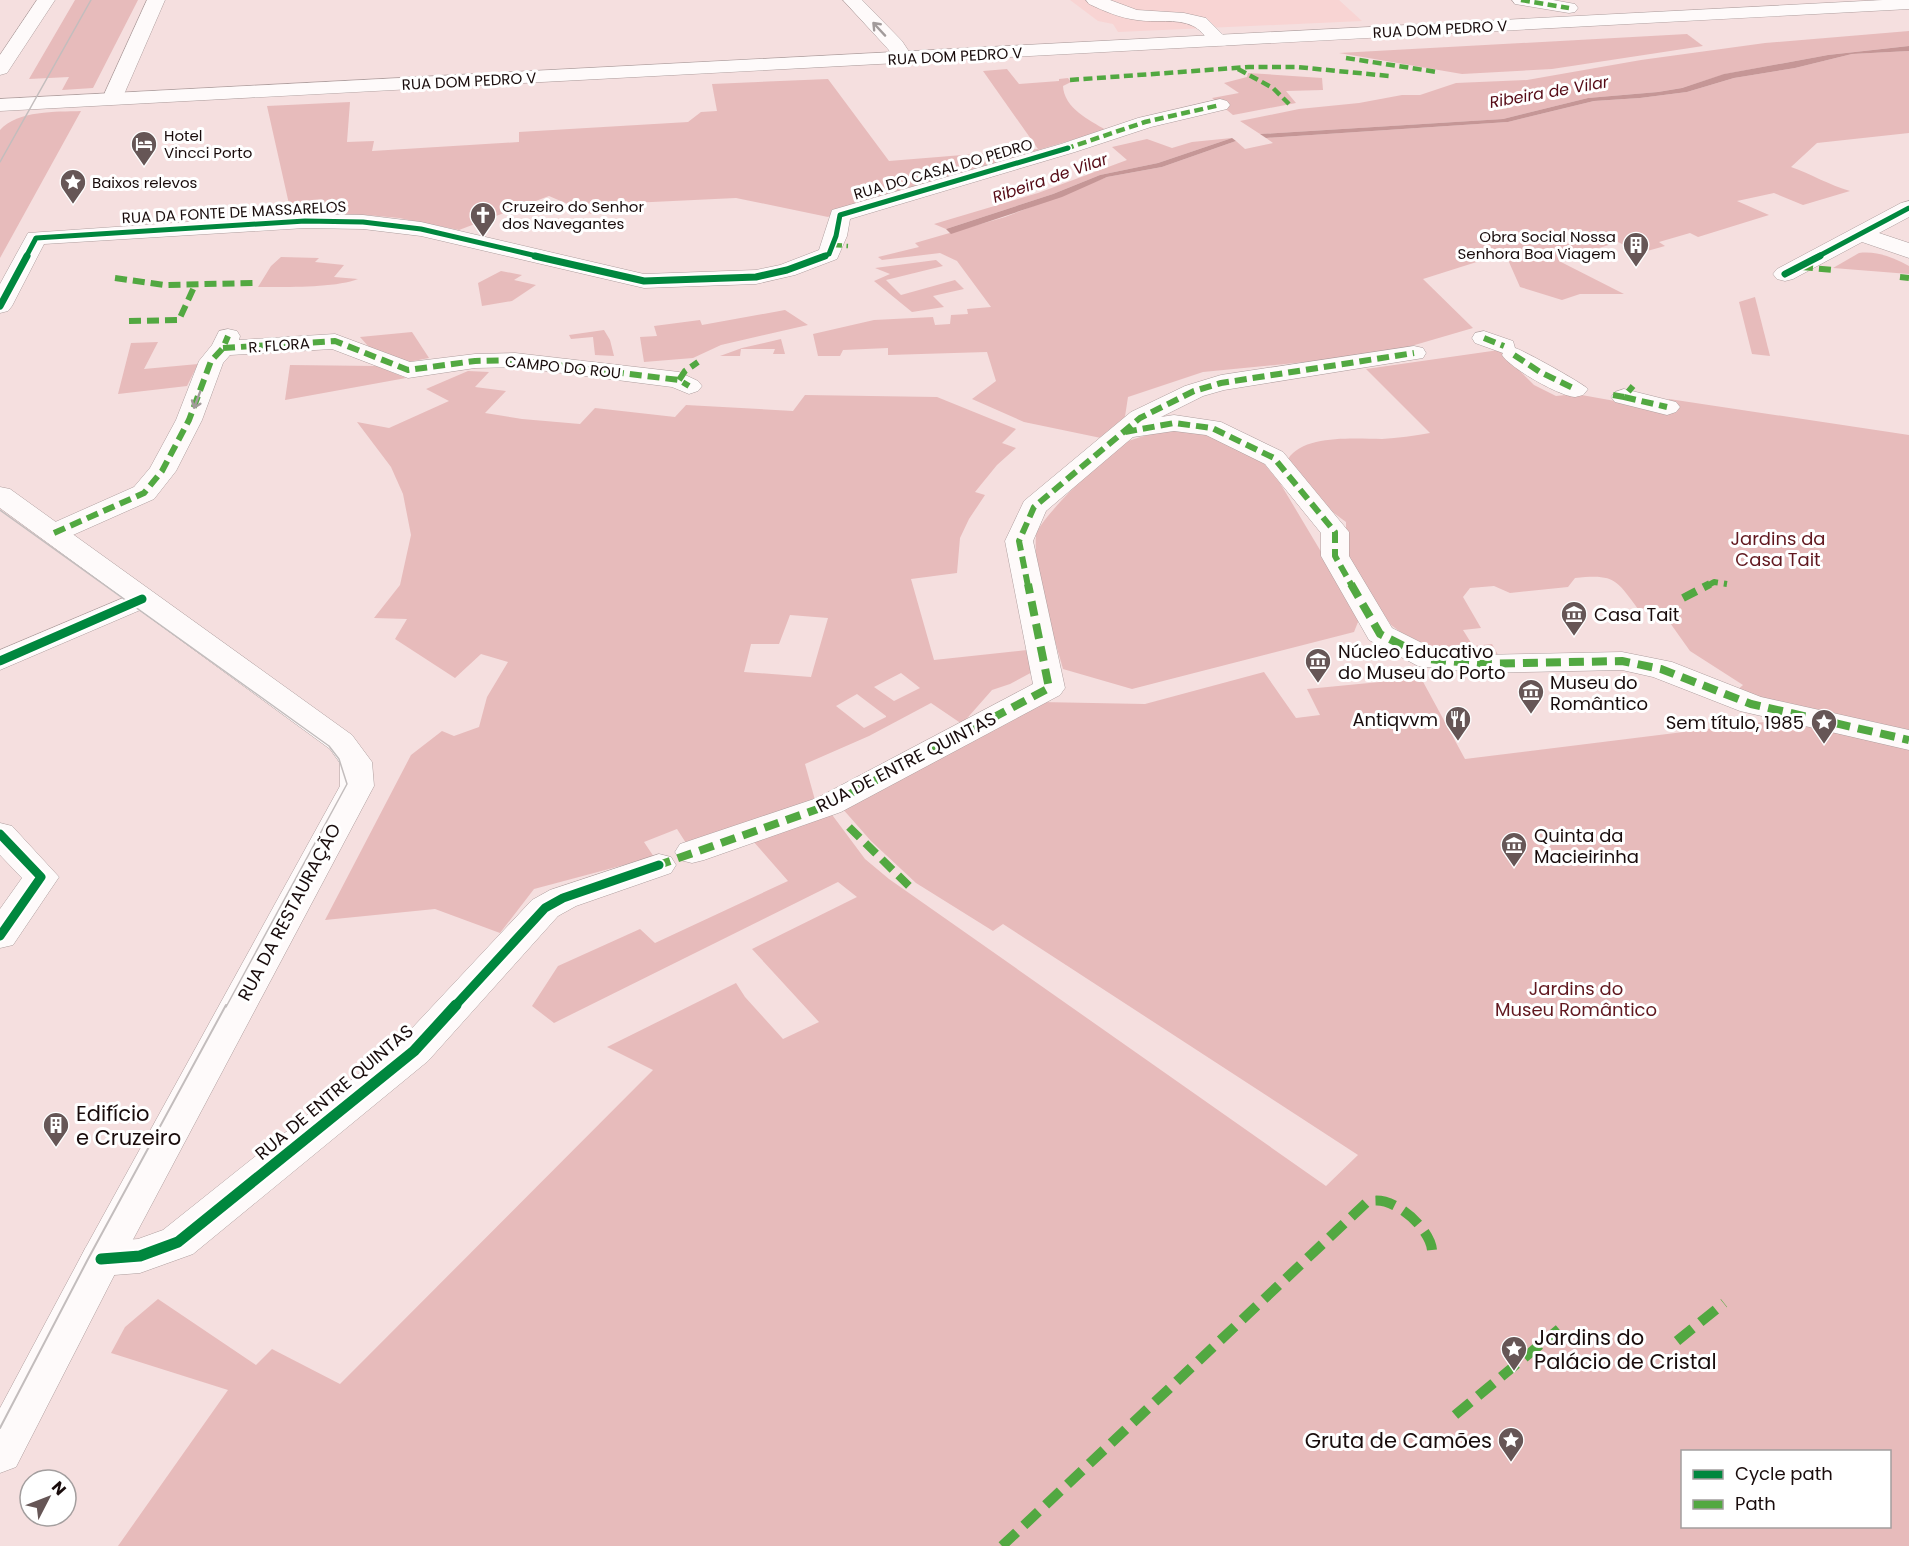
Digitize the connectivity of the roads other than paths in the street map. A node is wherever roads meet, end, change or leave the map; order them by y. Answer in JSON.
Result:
{"nodes":[{"id":1,"x":46,"y":0,"type":"edge"},
{"id":2,"x":156,"y":0,"type":"edge"},
{"id":3,"x":852,"y":0,"type":"edge"},
{"id":4,"x":1095,"y":0,"type":"edge"},
{"id":5,"x":1521,"y":0,"type":"edge"},
{"id":6,"x":1909,"y":4,"type":"edge"},
{"id":7,"x":1569,"y":8,"type":"dead end"},
{"id":8,"x":1220,"y":41,"type":"junction"},
{"id":9,"x":905,"y":59,"type":"junction"},
{"id":10,"x":0,"y":69,"type":"edge"},
{"id":11,"x":112,"y":99,"type":"junction"},
{"id":12,"x":0,"y":105,"type":"edge"},
{"id":13,"x":1220,"y":105,"type":"dead end"},
{"id":14,"x":1909,"y":208,"type":"edge"},
{"id":15,"x":1860,"y":234,"type":"junction"},
{"id":16,"x":1909,"y":251,"type":"edge"},
{"id":17,"x":1785,"y":274,"type":"dead end"},
{"id":18,"x":644,"y":281,"type":"joint"},
{"id":19,"x":0,"y":306,"type":"edge"},
{"id":20,"x":335,"y":341,"type":"joint"},
{"id":21,"x":1501,"y":346,"type":"dead end"},
{"id":22,"x":1414,"y":353,"type":"dead end"},
{"id":23,"x":698,"y":362,"type":"dead end"},
{"id":24,"x":1575,"y":389,"type":"dead end"},
{"id":25,"x":1623,"y":393,"type":"dead end"},
{"id":26,"x":1667,"y":407,"type":"dead end"},
{"id":27,"x":1122,"y":433,"type":"junction"},
{"id":28,"x":0,"y":495,"type":"edge"},
{"id":29,"x":54,"y":533,"type":"junction"},
{"id":30,"x":142,"y":599,"type":"junction"},
{"id":31,"x":0,"y":661,"type":"edge"},
{"id":32,"x":1909,"y":740,"type":"edge"},
{"id":33,"x":0,"y":834,"type":"edge"},
{"id":34,"x":0,"y":936,"type":"edge"},
{"id":35,"x":101,"y":1259,"type":"junction"},
{"id":36,"x":0,"y":1453,"type":"edge"}],
"edges":[{"from":1,"to":10,"type":"street"},
{"from":2,"to":11,"type":"street"},
{"from":9,"to":3,"type":"street","one_way":true},
{"from":4,"to":8,"type":"street"},
{"from":5,"to":7,"type":"street"},
{"from":6,"to":8,"type":"street","name":"RUA DOM PEDRO V"},
{"from":8,"to":9,"type":"street","name":"RUA DOM PEDRO V"},
{"from":9,"to":11,"type":"street","name":"RUA DOM PEDRO V"},
{"from":11,"to":12,"type":"street","name":"RUA DOM PEDRO V"},
{"from":13,"to":18,"type":"street","name":"RUA DO CASAL DO PEDRO"},
{"from":14,"to":15,"type":"street"},
{"from":15,"to":16,"type":"street"},
{"from":15,"to":17,"type":"street"},
{"from":18,"to":19,"type":"street","name":"RUA DA FONTE DE MASSARELOS"},
{"from":20,"to":23,"type":"street","name":"CAMPO DO ROU"},
{"from":20,"to":29,"type":"street","name":"R. FLORA","one_way":true},
{"from":21,"to":24,"type":"street"},
{"from":22,"to":27,"type":"street"},
{"from":25,"to":26,"type":"street"},
{"from":27,"to":32,"type":"street"},
{"from":27,"to":35,"type":"street","name":"RUA DE ENTRE QUINTAS"},
{"from":28,"to":29,"type":"street","name":"RUA DA RESTAURAÇÃO"},
{"from":29,"to":30,"type":"street","name":"RUA DA RESTAURAÇÃO"},
{"from":30,"to":31,"type":"street"},
{"from":30,"to":35,"type":"street","name":"RUA DA RESTAURAÇÃO"},
{"from":33,"to":34,"type":"street"},
{"from":35,"to":36,"type":"street","name":"RUA DA RESTAURAÇÃO"}]}
